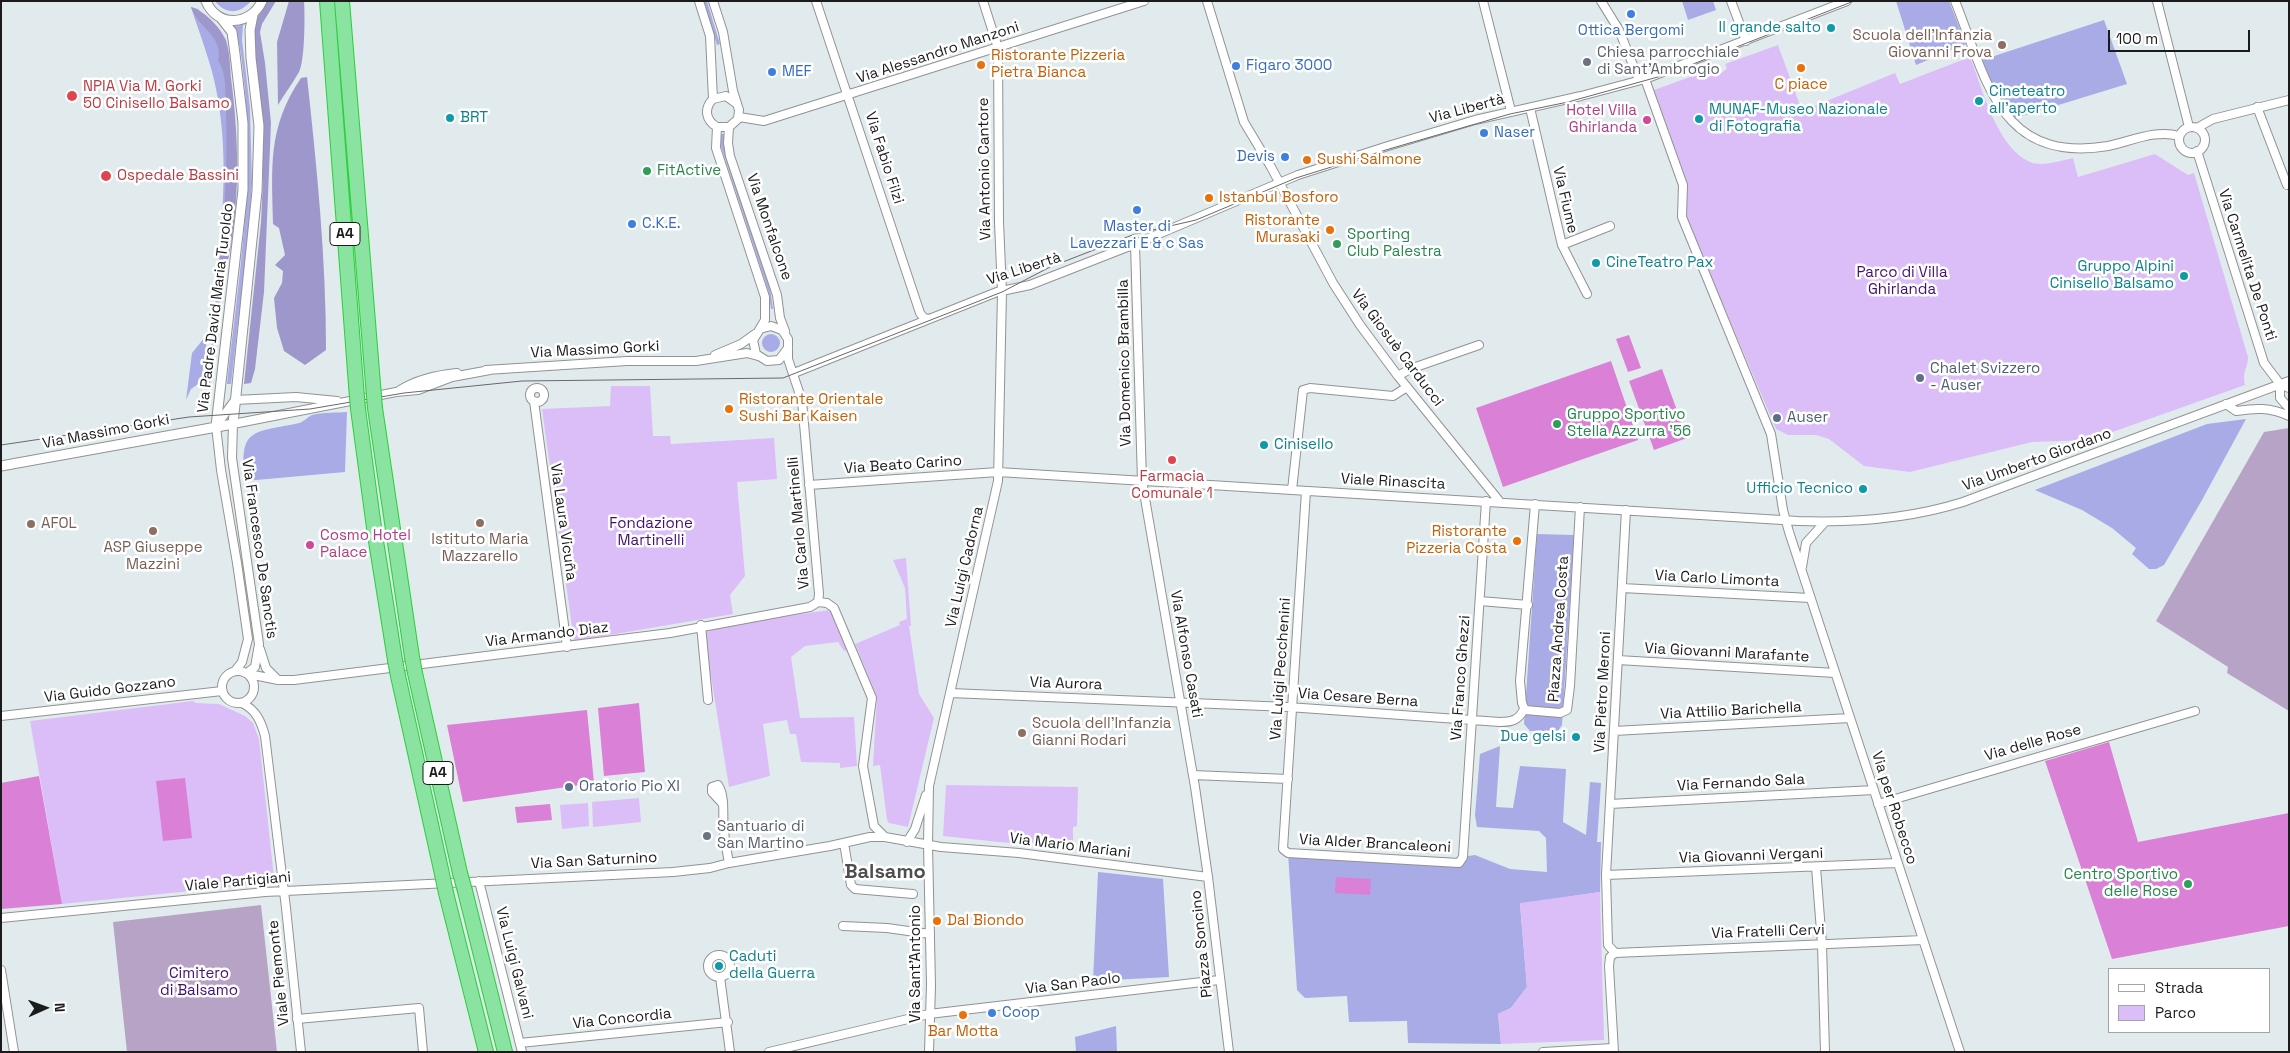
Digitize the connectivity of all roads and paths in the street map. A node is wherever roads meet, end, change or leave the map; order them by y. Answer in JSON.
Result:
{"nodes":[{"id":1,"x":206,"y":1,"type":"edge"},
{"id":2,"x":262,"y":1,"type":"edge"},
{"id":3,"x":327,"y":1,"type":"edge"},
{"id":4,"x":342,"y":1,"type":"edge"},
{"id":5,"x":699,"y":1,"type":"edge"},
{"id":6,"x":713,"y":1,"type":"edge"},
{"id":7,"x":816,"y":1,"type":"edge"},
{"id":8,"x":983,"y":1,"type":"edge"},
{"id":9,"x":1144,"y":1,"type":"edge"},
{"id":10,"x":1207,"y":1,"type":"edge"},
{"id":11,"x":1483,"y":1,"type":"edge"},
{"id":12,"x":1601,"y":1,"type":"edge"},
{"id":13,"x":1731,"y":1,"type":"edge"},
{"id":14,"x":1846,"y":1,"type":"edge"},
{"id":15,"x":2157,"y":1,"type":"edge"},
{"id":16,"x":1956,"y":4,"type":"edge"},
{"id":17,"x":253,"y":15,"type":"junction"},
{"id":18,"x":221,"y":18,"type":"junction"},
{"id":19,"x":1746,"y":41,"type":"junction"},
{"id":20,"x":998,"y":48,"type":"junction"},
{"id":21,"x":1642,"y":79,"type":"junction"},
{"id":22,"x":848,"y":95,"type":"junction"},
{"id":23,"x":713,"y":99,"type":"junction"},
{"id":24,"x":2289,"y":100,"type":"edge"},
{"id":25,"x":737,"y":104,"type":"junction"},
{"id":26,"x":2257,"y":107,"type":"junction"},
{"id":27,"x":1530,"y":108,"type":"junction"},
{"id":28,"x":1511,"y":111,"type":"junction"},
{"id":29,"x":739,"y":117,"type":"junction"},
{"id":30,"x":716,"y":127,"type":"junction"},
{"id":31,"x":729,"y":127,"type":"junction"},
{"id":32,"x":2193,"y":127,"type":"junction"},
{"id":33,"x":2179,"y":136,"type":"junction"},
{"id":34,"x":2197,"y":151,"type":"junction"},
{"id":35,"x":1279,"y":183,"type":"junction"},
{"id":36,"x":2287,"y":185,"type":"dead end"},
{"id":37,"x":1610,"y":226,"type":"dead end"},
{"id":38,"x":1135,"y":244,"type":"junction"},
{"id":39,"x":1562,"y":245,"type":"junction"},
{"id":40,"x":1002,"y":290,"type":"junction"},
{"id":41,"x":1587,"y":294,"type":"dead end"},
{"id":42,"x":929,"y":319,"type":"junction"},
{"id":43,"x":757,"y":332,"type":"junction"},
{"id":44,"x":787,"y":336,"type":"junction"},
{"id":45,"x":1479,"y":346,"type":"dead end"},
{"id":46,"x":788,"y":348,"type":"junction"},
{"id":47,"x":758,"y":356,"type":"junction"},
{"id":48,"x":701,"y":360,"type":"junction"},
{"id":49,"x":794,"y":372,"type":"junction"},
{"id":50,"x":1398,"y":376,"type":"junction"},
{"id":51,"x":2289,"y":381,"type":"edge"},
{"id":52,"x":2280,"y":384,"type":"junction"},
{"id":53,"x":1407,"y":387,"type":"junction"},
{"id":54,"x":2289,"y":388,"type":"edge"},
{"id":55,"x":235,"y":400,"type":"junction"},
{"id":56,"x":534,"y":401,"type":"dead end"},
{"id":57,"x":342,"y":402,"type":"junction"},
{"id":58,"x":2226,"y":404,"type":"junction"},
{"id":59,"x":2289,"y":408,"type":"edge"},
{"id":60,"x":2289,"y":416,"type":"edge"},
{"id":61,"x":233,"y":424,"type":"junction"},
{"id":62,"x":216,"y":426,"type":"junction"},
{"id":63,"x":1,"y":466,"type":"edge"},
{"id":64,"x":998,"y":472,"type":"junction"},
{"id":65,"x":1142,"y":480,"type":"junction"},
{"id":66,"x":810,"y":485,"type":"junction"},
{"id":67,"x":1292,"y":490,"type":"junction"},
{"id":68,"x":1306,"y":491,"type":"junction"},
{"id":69,"x":1486,"y":501,"type":"junction"},
{"id":70,"x":1500,"y":502,"type":"junction"},
{"id":71,"x":1535,"y":504,"type":"junction"},
{"id":72,"x":1580,"y":507,"type":"junction"},
{"id":73,"x":1626,"y":510,"type":"junction"},
{"id":74,"x":1786,"y":520,"type":"junction"},
{"id":75,"x":1825,"y":522,"type":"junction"},
{"id":76,"x":1802,"y":572,"type":"junction"},
{"id":77,"x":1622,"y":588,"type":"junction"},
{"id":78,"x":1810,"y":598,"type":"junction"},
{"id":79,"x":1480,"y":601,"type":"junction"},
{"id":80,"x":818,"y":602,"type":"junction"},
{"id":81,"x":1528,"y":605,"type":"junction"},
{"id":82,"x":701,"y":626,"type":"junction"},
{"id":83,"x":259,"y":644,"type":"junction"},
{"id":84,"x":567,"y":647,"type":"junction"},
{"id":85,"x":1618,"y":660,"type":"junction"},
{"id":86,"x":235,"y":670,"type":"junction"},
{"id":87,"x":1835,"y":672,"type":"junction"},
{"id":88,"x":248,"y":674,"type":"junction"},
{"id":89,"x":278,"y":680,"type":"junction"},
{"id":90,"x":222,"y":691,"type":"junction"},
{"id":91,"x":950,"y":693,"type":"junction"},
{"id":92,"x":708,"y":700,"type":"dead end"},
{"id":93,"x":1181,"y":701,"type":"junction"},
{"id":94,"x":242,"y":703,"type":"junction"},
{"id":95,"x":1293,"y":707,"type":"junction"},
{"id":96,"x":1524,"y":709,"type":"junction"},
{"id":97,"x":2195,"y":710,"type":"dead end"},
{"id":98,"x":1,"y":716,"type":"edge"},
{"id":99,"x":1850,"y":718,"type":"junction"},
{"id":100,"x":1473,"y":720,"type":"junction"},
{"id":101,"x":1614,"y":731,"type":"junction"},
{"id":102,"x":1193,"y":775,"type":"junction"},
{"id":103,"x":1288,"y":779,"type":"junction"},
{"id":104,"x":929,"y":786,"type":"junction"},
{"id":105,"x":1874,"y":790,"type":"junction"},
{"id":106,"x":722,"y":804,"type":"dead end"},
{"id":107,"x":1610,"y":804,"type":"junction"},
{"id":108,"x":1878,"y":804,"type":"junction"},
{"id":109,"x":874,"y":826,"type":"junction"},
{"id":110,"x":1202,"y":833,"type":"joint"},
{"id":111,"x":870,"y":837,"type":"junction"},
{"id":112,"x":885,"y":837,"type":"junction"},
{"id":113,"x":907,"y":842,"type":"junction"},
{"id":114,"x":844,"y":843,"type":"junction"},
{"id":115,"x":928,"y":846,"type":"junction"},
{"id":116,"x":1284,"y":849,"type":"joint"},
{"id":117,"x":1463,"y":857,"type":"joint"},
{"id":118,"x":729,"y":863,"type":"junction"},
{"id":119,"x":1897,"y":863,"type":"junction"},
{"id":120,"x":1816,"y":868,"type":"junction"},
{"id":121,"x":1606,"y":875,"type":"junction"},
{"id":122,"x":1208,"y":877,"type":"junction"},
{"id":123,"x":478,"y":881,"type":"junction"},
{"id":124,"x":284,"y":891,"type":"junction"},
{"id":125,"x":913,"y":894,"type":"dead end"},
{"id":126,"x":1,"y":918,"type":"edge"},
{"id":127,"x":843,"y":926,"type":"dead end"},
{"id":128,"x":930,"y":934,"type":"junction"},
{"id":129,"x":1923,"y":940,"type":"junction"},
{"id":130,"x":1822,"y":944,"type":"junction"},
{"id":131,"x":1615,"y":953,"type":"junction"},
{"id":132,"x":1,"y":970,"type":"edge"},
{"id":133,"x":720,"y":977,"type":"dead end"},
{"id":134,"x":1219,"y":980,"type":"junction"},
{"id":135,"x":929,"y":1014,"type":"junction"},
{"id":136,"x":297,"y":1019,"type":"junction"},
{"id":137,"x":728,"y":1022,"type":"junction"},
{"id":138,"x":520,"y":1043,"type":"junction"},
{"id":139,"x":1614,"y":1050,"type":"edge"},
{"id":140,"x":14,"y":1052,"type":"edge"},
{"id":141,"x":301,"y":1052,"type":"edge"},
{"id":142,"x":423,"y":1052,"type":"edge"},
{"id":143,"x":486,"y":1052,"type":"edge"},
{"id":144,"x":505,"y":1052,"type":"edge"},
{"id":145,"x":522,"y":1052,"type":"edge"},
{"id":146,"x":730,"y":1052,"type":"edge"},
{"id":147,"x":769,"y":1052,"type":"edge"},
{"id":148,"x":929,"y":1052,"type":"edge"},
{"id":149,"x":1229,"y":1052,"type":"edge"},
{"id":150,"x":1543,"y":1052,"type":"edge"},
{"id":151,"x":1826,"y":1052,"type":"edge"},
{"id":152,"x":1960,"y":1052,"type":"edge"}],
"edges":[{"from":1,"to":18,"type":"street","name":"Via Padre David Maria Turoldo"},
{"from":2,"to":17,"type":"street"},
{"from":3,"to":143,"type":"highway","number":"A4","bridge":true},
{"from":4,"to":144,"type":"highway","number":"A4","bridge":true},
{"from":5,"to":23,"type":"street"},
{"from":6,"to":25,"type":"street"},
{"from":7,"to":22,"type":"street","name":"Via Fabio Filzi"},
{"from":8,"to":20,"type":"street","name":"Via Antonio Cantore"},
{"from":9,"to":20,"type":"street","name":"Via Alessandro Manzoni"},
{"from":10,"to":35,"type":"street","name":"Via Giosuè Carducci"},
{"from":11,"to":28,"type":"street"},
{"from":12,"to":21,"type":"street","name":"Via per Robecco"},
{"from":13,"to":19,"type":"street"},
{"from":14,"to":19,"type":"street","name":"Via Libertà"},
{"from":15,"to":32,"type":"street"},
{"from":16,"to":33,"type":"street"},
{"from":17,"to":18,"type":"street"},
{"from":17,"to":55,"type":"street","name":"Via Padre David Maria Turoldo"},
{"from":18,"to":62,"type":"street","name":"Via Padre David Maria Turoldo"},
{"from":19,"to":21,"type":"street","name":"Via Libertà"},
{"from":20,"to":22,"type":"street","name":"Via Alessandro Manzoni"},
{"from":20,"to":40,"type":"street","name":"Via Antonio Cantore"},
{"from":21,"to":27,"type":"street","name":"Via Libertà"},
{"from":21,"to":74,"type":"street","name":"Via per Robecco"},
{"from":22,"to":29,"type":"street","name":"Via Alessandro Manzoni"},
{"from":22,"to":42,"type":"street","name":"Via Fabio Filzi"},
{"from":23,"to":25,"type":"street"},
{"from":23,"to":30,"type":"street"},
{"from":24,"to":26,"type":"street"},
{"from":25,"to":29,"type":"street"},
{"from":26,"to":32,"type":"street"},
{"from":26,"to":36,"type":"street"},
{"from":27,"to":28,"type":"street","name":"Via Libertà"},
{"from":27,"to":39,"type":"street","name":"Via Fiume"},
{"from":28,"to":35,"type":"street","name":"Via Libertà"},
{"from":29,"to":31,"type":"street"},
{"from":30,"to":31,"type":"street"},
{"from":30,"to":43,"type":"street","name":"Via Monfalcone"},
{"from":31,"to":44,"type":"street","name":"Via Monfalcone"},
{"from":32,"to":33,"type":"street"},
{"from":32,"to":34,"type":"street"},
{"from":33,"to":34,"type":"street"},
{"from":34,"to":52,"type":"street","name":"Via Carmelita De Ponti"},
{"from":35,"to":38,"type":"street","name":"Via Libertà"},
{"from":35,"to":50,"type":"street","name":"Via Giosuè Carducci"},
{"from":37,"to":39,"type":"street"},
{"from":38,"to":40,"type":"street","name":"Via Libertà"},
{"from":38,"to":65,"type":"street","name":"Via Domenico Brambilla"},
{"from":39,"to":41,"type":"street","name":"Via Fiume"},
{"from":40,"to":42,"type":"street","name":"Via Libertà"},
{"from":40,"to":64,"type":"street","name":"Via Luigi Cadorna"},
{"from":42,"to":49,"type":"street","name":"Via Libertà"},
{"from":43,"to":44,"type":"street"},
{"from":43,"to":47,"type":"street"},
{"from":43,"to":48,"type":"street","name":"Via Massimo Gorki"},
{"from":44,"to":46,"type":"street"},
{"from":45,"to":50,"type":"street"},
{"from":46,"to":47,"type":"street"},
{"from":46,"to":49,"type":"street","name":"Via Carlo Martinelli"},
{"from":47,"to":48,"type":"street","name":"Via Massimo Gorki"},
{"from":48,"to":57,"type":"street","name":"Via Massimo Gorki"},
{"from":49,"to":66,"type":"street","name":"Via Carlo Martinelli"},
{"from":50,"to":53,"type":"street","name":"Via Giosuè Carducci"},
{"from":51,"to":52,"type":"street","name":"Via Umberto Giordano"},
{"from":52,"to":54,"type":"street"},
{"from":52,"to":58,"type":"street","name":"Via Umberto Giordano"},
{"from":52,"to":59,"type":"street"},
{"from":53,"to":67,"type":"street"},
{"from":53,"to":70,"type":"street","name":"Via Giosuè Carducci"},
{"from":55,"to":57,"type":"street","name":"Via Massimo Gorki"},
{"from":55,"to":61,"type":"street","name":"Via Padre David Maria Turoldo"},
{"from":55,"to":62,"type":"street"},
{"from":56,"to":84,"type":"street","name":"Via Laura Vicuña"},
{"from":57,"to":61,"type":"street","name":"Via Massimo Gorki"},
{"from":58,"to":60,"type":"street"},
{"from":58,"to":75,"type":"street","name":"Via Umberto Giordano"},
{"from":61,"to":62,"type":"street","name":"Via Massimo Gorki"},
{"from":61,"to":83,"type":"street","name":"Via Francesco De Sanctis"},
{"from":62,"to":63,"type":"street","name":"Via Massimo Gorki"},
{"from":62,"to":86,"type":"street","name":"Via Francesco De Sanctis"},
{"from":64,"to":65,"type":"street","name":"Viale Rinascita"},
{"from":64,"to":66,"type":"street","name":"Via Beato Carino"},
{"from":64,"to":91,"type":"street","name":"Via Luigi Cadorna"},
{"from":65,"to":67,"type":"street","name":"Viale Rinascita"},
{"from":65,"to":93,"type":"street","name":"Via Alfonso Casati"},
{"from":66,"to":80,"type":"street","name":"Via Carlo Martinelli"},
{"from":67,"to":68,"type":"street","name":"Viale Rinascita"},
{"from":68,"to":69,"type":"street","name":"Viale Rinascita"},
{"from":68,"to":95,"type":"street","name":"Via Luigi Pecchenini"},
{"from":69,"to":70,"type":"street","name":"Viale Rinascita"},
{"from":69,"to":79,"type":"street","name":"Via Franco Ghezzi"},
{"from":70,"to":71,"type":"street","name":"Viale Rinascita"},
{"from":71,"to":72,"type":"street","name":"Viale Rinascita"},
{"from":71,"to":81,"type":"street","name":"Piazza Andrea Costa"},
{"from":72,"to":73,"type":"street","name":"Viale Rinascita"},
{"from":72,"to":96,"type":"street","name":"Piazza Andrea Costa"},
{"from":73,"to":74,"type":"street","name":"Viale Rinascita"},
{"from":73,"to":77,"type":"street","name":"Via Pietro Meroni"},
{"from":74,"to":75,"type":"street","name":"Via Umberto Giordano"},
{"from":74,"to":76,"type":"street","name":"Via per Robecco"},
{"from":75,"to":76,"type":"street","name":"Via per Robecco"},
{"from":76,"to":78,"type":"street","name":"Via per Robecco"},
{"from":77,"to":78,"type":"street","name":"Via Carlo Limonta"},
{"from":77,"to":85,"type":"street","name":"Via Pietro Meroni"},
{"from":78,"to":87,"type":"street","name":"Via per Robecco"},
{"from":79,"to":81,"type":"street"},
{"from":79,"to":100,"type":"street","name":"Via Franco Ghezzi"},
{"from":80,"to":82,"type":"street","name":"Via Armando Diaz"},
{"from":80,"to":109,"type":"street","name":"Via Carlo Martinelli"},
{"from":81,"to":96,"type":"street","name":"Piazza Andrea Costa"},
{"from":82,"to":84,"type":"street","name":"Via Armando Diaz"},
{"from":82,"to":92,"type":"street"},
{"from":83,"to":88,"type":"street","name":"Via Francesco De Sanctis"},
{"from":83,"to":89,"type":"street"},
{"from":84,"to":89,"type":"street","name":"Via Armando Diaz"},
{"from":85,"to":87,"type":"street","name":"Via Giovanni Marafante"},
{"from":85,"to":101,"type":"street","name":"Via Pietro Meroni"},
{"from":86,"to":88,"type":"street"},
{"from":86,"to":90,"type":"street"},
{"from":87,"to":99,"type":"street","name":"Via per Robecco"},
{"from":88,"to":89,"type":"street","name":"Via Armando Diaz"},
{"from":88,"to":94,"type":"street"},
{"from":90,"to":94,"type":"street"},
{"from":90,"to":98,"type":"street","name":"Via Guido Gozzano"},
{"from":91,"to":93,"type":"street","name":"Via Aurora"},
{"from":91,"to":104,"type":"street","name":"Via Luigi Cadorna"},
{"from":93,"to":95,"type":"street","name":"Via Cesare Berna"},
{"from":93,"to":102,"type":"street","name":"Via Alfonso Casati"},
{"from":94,"to":124,"type":"street"},
{"from":95,"to":100,"type":"street","name":"Via Cesare Berna"},
{"from":95,"to":103,"type":"street","name":"Via Luigi Pecchenini"},
{"from":96,"to":100,"type":"street","name":"Piazza Andrea Costa"},
{"from":97,"to":108,"type":"street","name":"Via delle Rose"},
{"from":99,"to":101,"type":"street","name":"Via Attilio Barichella"},
{"from":99,"to":105,"type":"street","name":"Via per Robecco"},
{"from":100,"to":117,"type":"street","name":"Via Franco Ghezzi"},
{"from":101,"to":107,"type":"street","name":"Via Pietro Meroni"},
{"from":102,"to":103,"type":"street"},
{"from":102,"to":110,"type":"street","name":"Via Alfonso Casati"},
{"from":103,"to":116,"type":"street","name":"Via Luigi Pecchenini"},
{"from":104,"to":113,"type":"street"},
{"from":104,"to":115,"type":"street","name":"Via Luigi Cadorna"},
{"from":105,"to":107,"type":"street","name":"Via Fernando Sala"},
{"from":105,"to":108,"type":"street","name":"Via per Robecco"},
{"from":106,"to":118,"type":"street"},
{"from":107,"to":121,"type":"street","name":"Via Pietro Meroni"},
{"from":108,"to":119,"type":"street","name":"Via per Robecco"},
{"from":109,"to":111,"type":"street","name":"Via Carlo Martinelli"},
{"from":109,"to":112,"type":"street"},
{"from":110,"to":122,"type":"street","name":"Piazza Soncino"},
{"from":111,"to":112,"type":"street","name":"Via Mario Mariani"},
{"from":111,"to":114,"type":"street","name":"Via Mario Mariani"},
{"from":112,"to":113,"type":"street","name":"Via Mario Mariani"},
{"from":113,"to":115,"type":"street","name":"Via Mario Mariani"},
{"from":114,"to":118,"type":"street","name":"Via San Saturnino"},
{"from":114,"to":125,"type":"street"},
{"from":115,"to":122,"type":"street","name":"Via Mario Mariani"},
{"from":115,"to":128,"type":"street","name":"Via Sant'Antonio"},
{"from":116,"to":117,"type":"street","name":"Via Alder Brancaleoni"},
{"from":118,"to":123,"type":"street","name":"Via San Saturnino"},
{"from":119,"to":120,"type":"street","name":"Via Giovanni Vergani"},
{"from":119,"to":129,"type":"street","name":"Via per Robecco"},
{"from":120,"to":121,"type":"street","name":"Via Giovanni Vergani"},
{"from":120,"to":130,"type":"street"},
{"from":121,"to":131,"type":"street","name":"Via Pietro Meroni"},
{"from":122,"to":134,"type":"street","name":"Piazza Soncino"},
{"from":123,"to":124,"type":"street","name":"Viale Partigiani"},
{"from":123,"to":138,"type":"street","name":"Via Luigi Galvani"},
{"from":124,"to":126,"type":"street","name":"Viale Partigiani"},
{"from":124,"to":136,"type":"street","name":"Viale Piemonte"},
{"from":127,"to":128,"type":"street"},
{"from":128,"to":135,"type":"street","name":"Via Sant'Antonio"},
{"from":129,"to":130,"type":"street","name":"Via Fratelli Cervi"},
{"from":129,"to":152,"type":"street","name":"Via per Robecco"},
{"from":130,"to":131,"type":"street","name":"Via Fratelli Cervi"},
{"from":130,"to":151,"type":"street"},
{"from":131,"to":139,"type":"street"},
{"from":132,"to":140,"type":"street"},
{"from":133,"to":137,"type":"street"},
{"from":134,"to":135,"type":"street","name":"Via San Paolo"},
{"from":134,"to":149,"type":"street","name":"Piazza Soncino"},
{"from":135,"to":147,"type":"street","name":"Via San Paolo"},
{"from":135,"to":148,"type":"street","name":"Via Sant'Antonio"},
{"from":136,"to":141,"type":"street","name":"Viale Piemonte"},
{"from":136,"to":142,"type":"street"},
{"from":137,"to":138,"type":"street","name":"Via Concordia"},
{"from":137,"to":146,"type":"street"},
{"from":138,"to":145,"type":"street","name":"Via Luigi Galvani"},
{"from":139,"to":150,"type":"street"}]}
